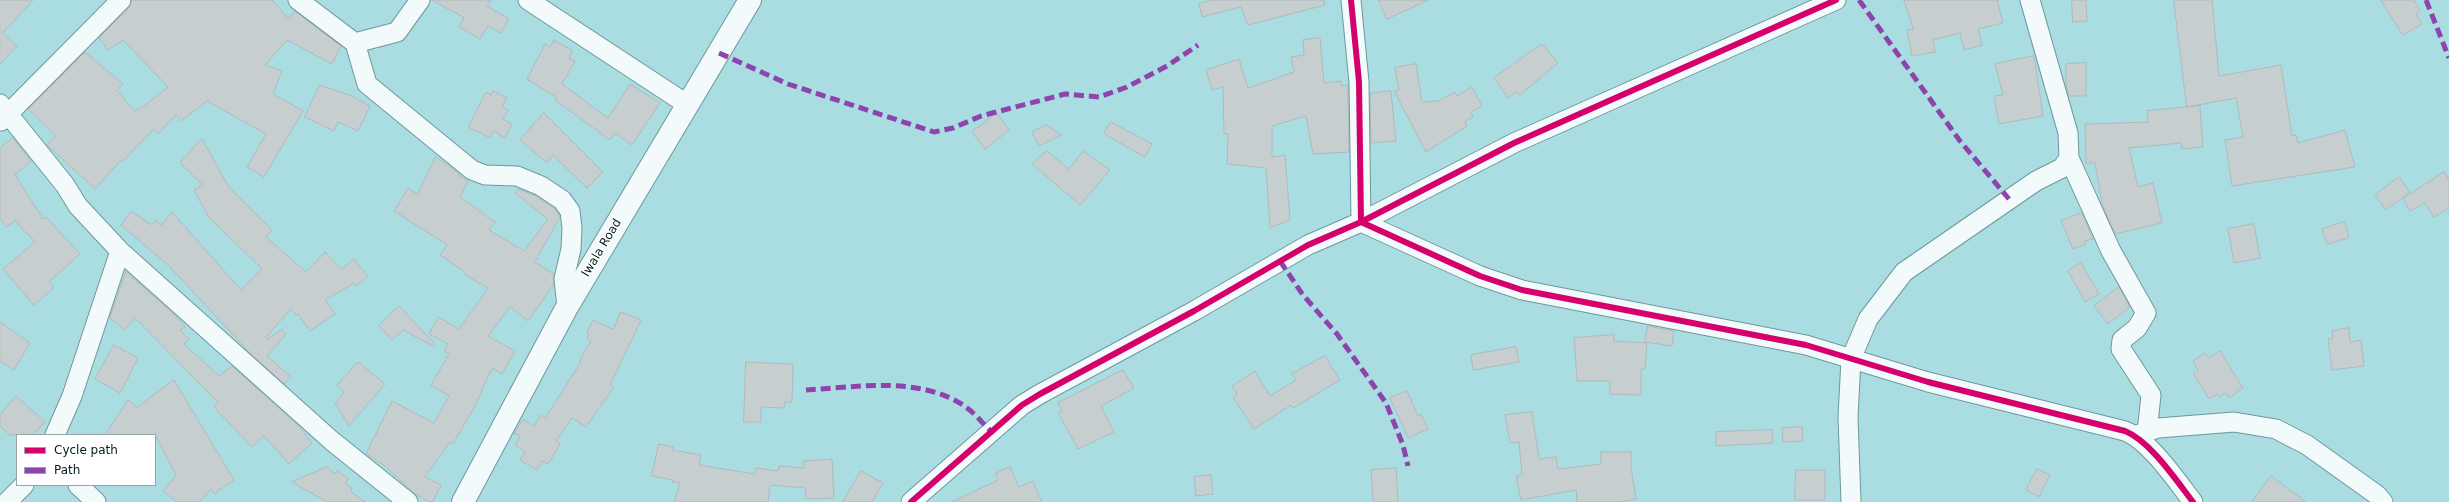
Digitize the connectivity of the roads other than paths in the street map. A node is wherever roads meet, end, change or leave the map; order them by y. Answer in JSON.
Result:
{"nodes":[{"id":1,"x":121,"y":0,"type":"edge"},
{"id":2,"x":298,"y":0,"type":"edge"},
{"id":3,"x":420,"y":0,"type":"edge"},
{"id":4,"x":528,"y":0,"type":"edge"},
{"id":5,"x":750,"y":0,"type":"edge"},
{"id":6,"x":1351,"y":0,"type":"edge"},
{"id":7,"x":1836,"y":0,"type":"edge"},
{"id":8,"x":2030,"y":0,"type":"edge"},
{"id":9,"x":355,"y":43,"type":"junction"},
{"id":10,"x":688,"y":105,"type":"junction"},
{"id":11,"x":3,"y":113,"type":"edge"},
{"id":12,"x":2068,"y":158,"type":"junction"},
{"id":13,"x":1361,"y":222,"type":"junction"},
{"id":14,"x":120,"y":251,"type":"junction"},
{"id":15,"x":567,"y":307,"type":"junction"},
{"id":16,"x":1851,"y":359,"type":"junction"},
{"id":17,"x":55,"y":434,"type":"edge"},
{"id":18,"x":2141,"y":434,"type":"junction"},
{"id":19,"x":23,"y":486,"type":"edge"},
{"id":20,"x":79,"y":486,"type":"edge"},
{"id":21,"x":7,"y":502,"type":"edge"},
{"id":22,"x":96,"y":502,"type":"edge"},
{"id":23,"x":408,"y":502,"type":"edge"},
{"id":24,"x":463,"y":502,"type":"edge"},
{"id":25,"x":912,"y":502,"type":"edge"},
{"id":26,"x":1851,"y":502,"type":"edge"},
{"id":27,"x":2193,"y":502,"type":"edge"},
{"id":28,"x":2383,"y":502,"type":"edge"}],
"edges":[{"from":1,"to":11,"type":"street"},
{"from":2,"to":9,"type":"street"},
{"from":3,"to":9,"type":"street"},
{"from":4,"to":10,"type":"street"},
{"from":5,"to":10,"type":"street","name":"Iwala Road"},
{"from":6,"to":13,"type":"street"},
{"from":7,"to":13,"type":"street"},
{"from":8,"to":12,"type":"street"},
{"from":9,"to":15,"type":"street"},
{"from":10,"to":15,"type":"street","name":"Iwala Road"},
{"from":11,"to":14,"type":"street"},
{"from":12,"to":16,"type":"street"},
{"from":12,"to":18,"type":"street"},
{"from":13,"to":16,"type":"street"},
{"from":13,"to":25,"type":"street"},
{"from":14,"to":17,"type":"street"},
{"from":14,"to":23,"type":"street"},
{"from":15,"to":24,"type":"street","name":"Iwala Road"},
{"from":16,"to":18,"type":"street"},
{"from":16,"to":26,"type":"street"},
{"from":18,"to":27,"type":"street"},
{"from":18,"to":28,"type":"street"},
{"from":19,"to":21,"type":"street"},
{"from":20,"to":22,"type":"street"}]}
